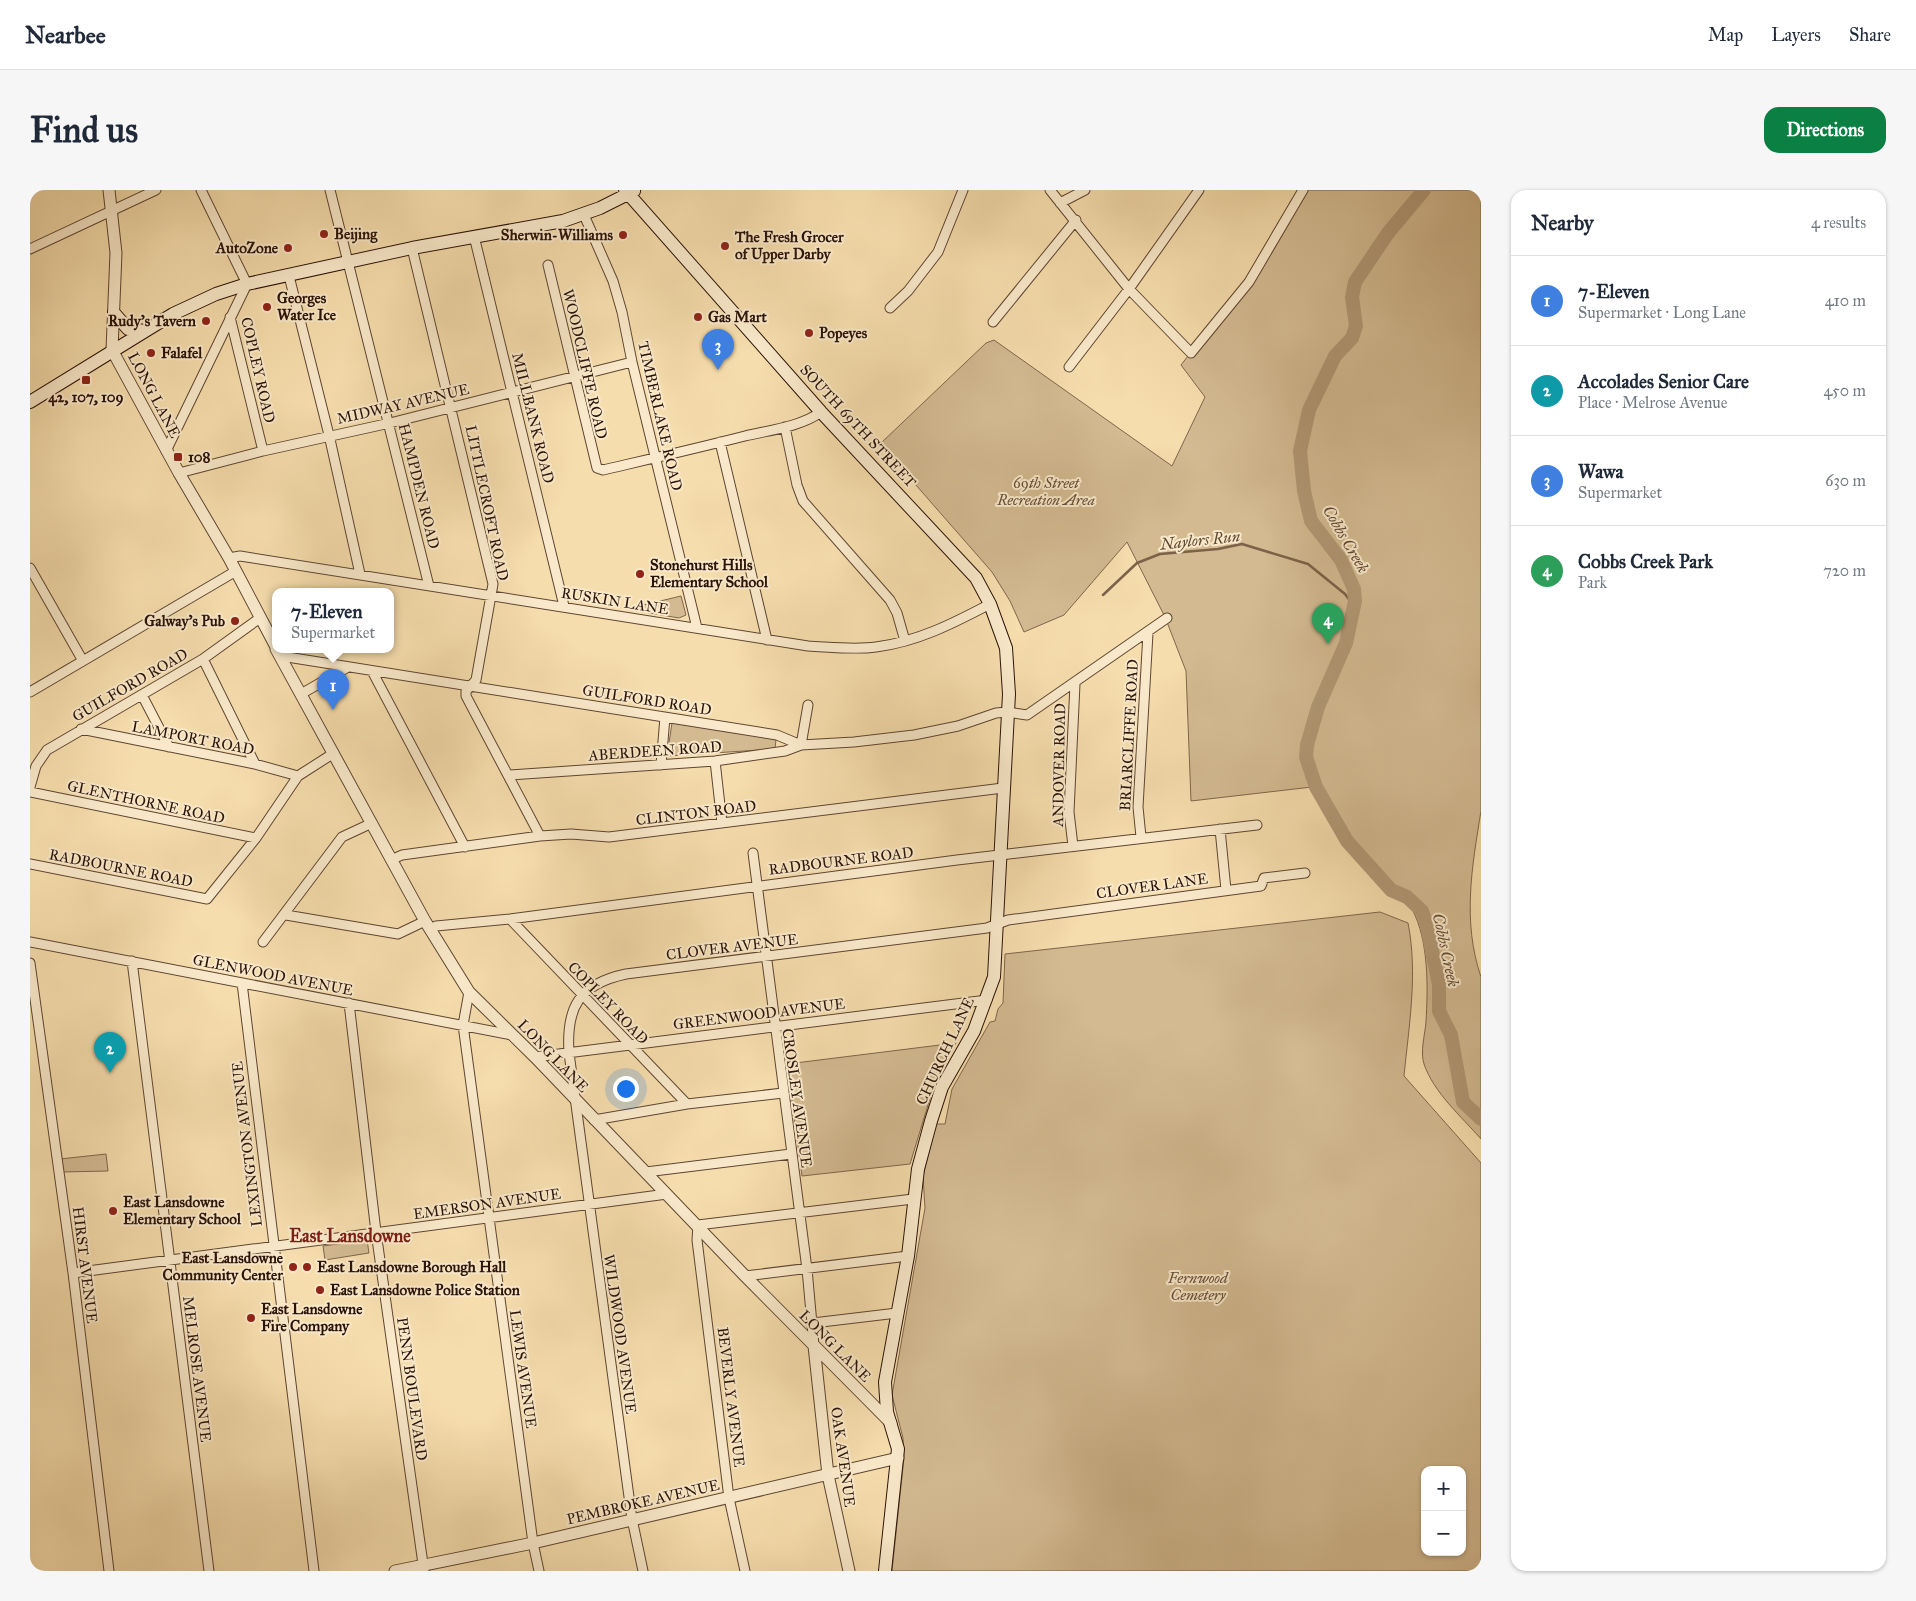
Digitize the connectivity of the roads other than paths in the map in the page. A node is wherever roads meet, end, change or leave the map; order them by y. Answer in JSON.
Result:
{"nodes":[{"id":1,"x":109,"y":190,"type":"edge"},
{"id":2,"x":156,"y":190,"type":"edge"},
{"id":3,"x":202,"y":190,"type":"edge"},
{"id":4,"x":331,"y":190,"type":"edge"},
{"id":5,"x":963,"y":190,"type":"edge"},
{"id":6,"x":1050,"y":190,"type":"edge"},
{"id":7,"x":1086,"y":190,"type":"edge"},
{"id":8,"x":1199,"y":190,"type":"edge"},
{"id":9,"x":1303,"y":190,"type":"edge"},
{"id":10,"x":629,"y":192,"type":"edge"},
{"id":11,"x":1060,"y":203,"type":"junction"},
{"id":12,"x":111,"y":210,"type":"junction"},
{"id":13,"x":584,"y":215,"type":"junction"},
{"id":14,"x":1076,"y":220,"type":"junction"},
{"id":15,"x":474,"y":236,"type":"junction"},
{"id":16,"x":412,"y":248,"type":"junction"},
{"id":17,"x":30,"y":249,"type":"edge"},
{"id":18,"x":349,"y":262,"type":"junction"},
{"id":19,"x":548,"y":269,"type":"dead end"},
{"id":20,"x":289,"y":276,"type":"junction"},
{"id":21,"x":247,"y":284,"type":"junction"},
{"id":22,"x":1130,"y":288,"type":"junction"},
{"id":23,"x":890,"y":308,"type":"dead end"},
{"id":24,"x":114,"y":313,"type":"junction"},
{"id":25,"x":230,"y":317,"type":"junction"},
{"id":26,"x":993,"y":322,"type":"dead end"},
{"id":27,"x":145,"y":331,"type":"junction"},
{"id":28,"x":112,"y":350,"type":"junction"},
{"id":29,"x":632,"y":362,"type":"junction"},
{"id":30,"x":1069,"y":367,"type":"dead end"},
{"id":31,"x":573,"y":376,"type":"junction"},
{"id":32,"x":513,"y":392,"type":"junction"},
{"id":33,"x":30,"y":402,"type":"edge"},
{"id":34,"x":452,"y":408,"type":"junction"},
{"id":35,"x":821,"y":412,"type":"junction"},
{"id":36,"x":390,"y":423,"type":"junction"},
{"id":37,"x":785,"y":426,"type":"junction"},
{"id":38,"x":329,"y":435,"type":"junction"},
{"id":39,"x":720,"y":442,"type":"junction"},
{"id":40,"x":166,"y":451,"type":"junction"},
{"id":41,"x":263,"y":451,"type":"junction"},
{"id":42,"x":656,"y":458,"type":"junction"},
{"id":43,"x":179,"y":473,"type":"junction"},
{"id":44,"x":228,"y":558,"type":"junction"},
{"id":45,"x":30,"y":568,"type":"edge"},
{"id":46,"x":236,"y":571,"type":"junction"},
{"id":47,"x":360,"y":574,"type":"junction"},
{"id":48,"x":429,"y":586,"type":"junction"},
{"id":49,"x":491,"y":595,"type":"junction"},
{"id":50,"x":990,"y":604,"type":"junction"},
{"id":51,"x":564,"y":606,"type":"junction"},
{"id":52,"x":260,"y":618,"type":"junction"},
{"id":53,"x":1167,"y":618,"type":"dead end"},
{"id":54,"x":697,"y":628,"type":"junction"},
{"id":55,"x":1148,"y":633,"type":"junction"},
{"id":56,"x":767,"y":640,"type":"junction"},
{"id":57,"x":272,"y":641,"type":"edge"},
{"id":58,"x":905,"y":641,"type":"junction"},
{"id":59,"x":278,"y":653,"type":"edge"},
{"id":60,"x":286,"y":653,"type":"edge"},
{"id":61,"x":203,"y":659,"type":"junction"},
{"id":62,"x":83,"y":661,"type":"junction"},
{"id":63,"x":348,"y":667,"type":"junction"},
{"id":64,"x":372,"y":671,"type":"junction"},
{"id":65,"x":1075,"y":684,"type":"junction"},
{"id":66,"x":469,"y":687,"type":"junction"},
{"id":67,"x":30,"y":692,"type":"edge"},
{"id":68,"x":301,"y":694,"type":"junction"},
{"id":69,"x":142,"y":695,"type":"junction"},
{"id":70,"x":808,"y":705,"type":"dead end"},
{"id":71,"x":1008,"y":712,"type":"junction"},
{"id":72,"x":665,"y":717,"type":"junction"},
{"id":73,"x":81,"y":729,"type":"junction"},
{"id":74,"x":801,"y":745,"type":"junction"},
{"id":75,"x":169,"y":747,"type":"junction"},
{"id":76,"x":334,"y":753,"type":"junction"},
{"id":77,"x":715,"y":761,"type":"junction"},
{"id":78,"x":254,"y":764,"type":"junction"},
{"id":79,"x":661,"y":765,"type":"junction"},
{"id":80,"x":510,"y":775,"type":"junction"},
{"id":81,"x":298,"y":776,"type":"junction"},
{"id":82,"x":30,"y":787,"type":"edge"},
{"id":83,"x":1003,"y":788,"type":"junction"},
{"id":84,"x":30,"y":792,"type":"edge"},
{"id":85,"x":372,"y":823,"type":"junction"},
{"id":86,"x":722,"y":823,"type":"junction"},
{"id":87,"x":1257,"y":825,"type":"dead end"},
{"id":88,"x":1220,"y":829,"type":"junction"},
{"id":89,"x":540,"y":836,"type":"junction"},
{"id":90,"x":1141,"y":837,"type":"junction"},
{"id":91,"x":256,"y":838,"type":"junction"},
{"id":92,"x":1073,"y":846,"type":"junction"},
{"id":93,"x":465,"y":847,"type":"junction"},
{"id":94,"x":752,"y":853,"type":"dead end"},
{"id":95,"x":1001,"y":855,"type":"junction"},
{"id":96,"x":393,"y":859,"type":"junction"},
{"id":97,"x":30,"y":864,"type":"edge"},
{"id":98,"x":1305,"y":873,"type":"dead end"},
{"id":99,"x":757,"y":886,"type":"junction"},
{"id":100,"x":1226,"y":890,"type":"junction"},
{"id":101,"x":286,"y":915,"type":"junction"},
{"id":102,"x":510,"y":919,"type":"junction"},
{"id":103,"x":997,"y":924,"type":"junction"},
{"id":104,"x":428,"y":925,"type":"junction"},
{"id":105,"x":30,"y":942,"type":"edge"},
{"id":106,"x":264,"y":942,"type":"dead end"},
{"id":107,"x":765,"y":956,"type":"junction"},
{"id":108,"x":132,"y":961,"type":"junction"},
{"id":109,"x":30,"y":963,"type":"edge"},
{"id":110,"x":242,"y":982,"type":"junction"},
{"id":111,"x":469,"y":992,"type":"junction"},
{"id":112,"x":581,"y":996,"type":"junction"},
{"id":113,"x":987,"y":1000,"type":"junction"},
{"id":114,"x":348,"y":1003,"type":"junction"},
{"id":115,"x":463,"y":1025,"type":"junction"},
{"id":116,"x":774,"y":1026,"type":"junction"},
{"id":117,"x":512,"y":1034,"type":"junction"},
{"id":118,"x":629,"y":1044,"type":"junction"},
{"id":119,"x":569,"y":1053,"type":"junction"},
{"id":120,"x":535,"y":1057,"type":"junction"},
{"id":121,"x":783,"y":1093,"type":"junction"},
{"id":122,"x":574,"y":1100,"type":"junction"},
{"id":123,"x":687,"y":1104,"type":"junction"},
{"id":124,"x":594,"y":1120,"type":"junction"},
{"id":125,"x":791,"y":1154,"type":"junction"},
{"id":126,"x":646,"y":1172,"type":"junction"},
{"id":127,"x":667,"y":1194,"type":"junction"},
{"id":128,"x":913,"y":1199,"type":"junction"},
{"id":129,"x":588,"y":1204,"type":"junction"},
{"id":130,"x":799,"y":1213,"type":"junction"},
{"id":131,"x":489,"y":1217,"type":"junction"},
{"id":132,"x":698,"y":1226,"type":"junction"},
{"id":133,"x":376,"y":1232,"type":"junction"},
{"id":134,"x":273,"y":1246,"type":"junction"},
{"id":135,"x":908,"y":1256,"type":"junction"},
{"id":136,"x":169,"y":1260,"type":"junction"},
{"id":137,"x":807,"y":1269,"type":"junction"},
{"id":138,"x":73,"y":1273,"type":"junction"},
{"id":139,"x":745,"y":1276,"type":"junction"},
{"id":140,"x":897,"y":1313,"type":"junction"},
{"id":141,"x":813,"y":1322,"type":"junction"},
{"id":142,"x":814,"y":1346,"type":"junction"},
{"id":143,"x":891,"y":1422,"type":"junction"},
{"id":144,"x":898,"y":1458,"type":"junction"},
{"id":145,"x":828,"y":1475,"type":"junction"},
{"id":146,"x":729,"y":1498,"type":"junction"},
{"id":147,"x":632,"y":1519,"type":"junction"},
{"id":148,"x":533,"y":1543,"type":"junction"},
{"id":149,"x":423,"y":1568,"type":"edge"},
{"id":150,"x":109,"y":1571,"type":"edge"},
{"id":151,"x":209,"y":1571,"type":"edge"},
{"id":152,"x":314,"y":1571,"type":"edge"},
{"id":153,"x":395,"y":1571,"type":"edge"},
{"id":154,"x":539,"y":1571,"type":"edge"},
{"id":155,"x":643,"y":1571,"type":"edge"},
{"id":156,"x":745,"y":1571,"type":"edge"},
{"id":157,"x":849,"y":1571,"type":"edge"},
{"id":158,"x":885,"y":1571,"type":"edge"}],
"edges":[{"from":1,"to":12,"type":"street","name":"LONG LANE"},
{"from":2,"to":12,"type":"street"},
{"from":3,"to":21,"type":"street"},
{"from":4,"to":18,"type":"street","name":"HAMPDEN ROAD"},
{"from":5,"to":23,"type":"street"},
{"from":6,"to":11,"type":"street"},
{"from":7,"to":11,"type":"street"},
{"from":8,"to":22,"type":"street"},
{"from":9,"to":22,"type":"street"},
{"from":10,"to":13,"type":"main road"},
{"from":10,"to":35,"type":"main road","name":"SOUTH 69TH STREET"},
{"from":11,"to":14,"type":"street"},
{"from":12,"to":17,"type":"street"},
{"from":12,"to":24,"type":"street","name":"LONG LANE"},
{"from":13,"to":15,"type":"main road"},
{"from":13,"to":29,"type":"street","name":"TIMBERLAKE ROAD"},
{"from":14,"to":22,"type":"street"},
{"from":14,"to":26,"type":"street"},
{"from":15,"to":16,"type":"main road"},
{"from":15,"to":32,"type":"street","name":"MILLBANK ROAD"},
{"from":16,"to":18,"type":"main road"},
{"from":16,"to":34,"type":"street","name":"LITTLECROFT ROAD"},
{"from":18,"to":20,"type":"main road"},
{"from":18,"to":36,"type":"street","name":"HAMPDEN ROAD"},
{"from":19,"to":31,"type":"street","name":"WOODCLIFFE ROAD"},
{"from":20,"to":21,"type":"main road"},
{"from":20,"to":38,"type":"street"},
{"from":21,"to":25,"type":"street","name":"COPLEY ROAD"},
{"from":21,"to":27,"type":"main road"},
{"from":22,"to":30,"type":"street"},
{"from":24,"to":27,"type":"main road"},
{"from":24,"to":28,"type":"street","name":"LONG LANE"},
{"from":25,"to":40,"type":"street"},
{"from":25,"to":41,"type":"street","name":"COPLEY ROAD"},
{"from":27,"to":28,"type":"main road"},
{"from":28,"to":33,"type":"main road"},
{"from":28,"to":40,"type":"street","name":"LONG LANE"},
{"from":29,"to":31,"type":"street","name":"MIDWAY AVENUE"},
{"from":29,"to":42,"type":"street","name":"TIMBERLAKE ROAD"},
{"from":31,"to":32,"type":"street","name":"MIDWAY AVENUE"},
{"from":31,"to":42,"type":"street","name":"WOODCLIFFE ROAD"},
{"from":32,"to":34,"type":"street","name":"MIDWAY AVENUE"},
{"from":32,"to":51,"type":"street","name":"MILLBANK ROAD"},
{"from":34,"to":36,"type":"street","name":"MIDWAY AVENUE"},
{"from":34,"to":49,"type":"street","name":"LITTLECROFT ROAD"},
{"from":35,"to":37,"type":"street"},
{"from":35,"to":50,"type":"main road","name":"SOUTH 69TH STREET"},
{"from":36,"to":38,"type":"street","name":"MIDWAY AVENUE"},
{"from":36,"to":48,"type":"street","name":"HAMPDEN ROAD"},
{"from":37,"to":39,"type":"street"},
{"from":37,"to":58,"type":"street"},
{"from":38,"to":41,"type":"street","name":"MIDWAY AVENUE"},
{"from":38,"to":47,"type":"street"},
{"from":39,"to":42,"type":"street"},
{"from":39,"to":56,"type":"street"},
{"from":40,"to":43,"type":"street","name":"LONG LANE"},
{"from":41,"to":43,"type":"street","name":"MIDWAY AVENUE"},
{"from":42,"to":54,"type":"street","name":"TIMBERLAKE ROAD"},
{"from":43,"to":44,"type":"street","name":"LONG LANE"},
{"from":44,"to":46,"type":"street","name":"LONG LANE"},
{"from":44,"to":47,"type":"street","name":"RUSKIN LANE"},
{"from":45,"to":62,"type":"street"},
{"from":46,"to":52,"type":"street","name":"LONG LANE"},
{"from":46,"to":62,"type":"street"},
{"from":47,"to":48,"type":"street","name":"RUSKIN LANE"},
{"from":48,"to":49,"type":"street","name":"RUSKIN LANE"},
{"from":49,"to":51,"type":"street","name":"RUSKIN LANE"},
{"from":49,"to":66,"type":"street","name":"LITTLECROFT ROAD"},
{"from":50,"to":58,"type":"street","name":"RUSKIN LANE"},
{"from":50,"to":71,"type":"main road","name":"SOUTH 69TH STREET"},
{"from":51,"to":54,"type":"street","name":"RUSKIN LANE"},
{"from":52,"to":57,"type":"street","name":"LONG LANE"},
{"from":52,"to":61,"type":"street","name":"GUILFORD ROAD"},
{"from":53,"to":55,"type":"street","name":"GUILFORD ROAD"},
{"from":54,"to":56,"type":"street","name":"RUSKIN LANE"},
{"from":55,"to":65,"type":"street","name":"GUILFORD ROAD"},
{"from":55,"to":90,"type":"street","name":"BRIARCLIFFE ROAD"},
{"from":56,"to":58,"type":"street","name":"RUSKIN LANE"},
{"from":59,"to":68,"type":"street","name":"LONG LANE"},
{"from":60,"to":63,"type":"street","name":"GUILFORD ROAD"},
{"from":61,"to":69,"type":"street","name":"GUILFORD ROAD"},
{"from":61,"to":78,"type":"street"},
{"from":62,"to":67,"type":"street"},
{"from":63,"to":64,"type":"street","name":"GUILFORD ROAD"},
{"from":63,"to":68,"type":"street"},
{"from":64,"to":66,"type":"street","name":"GUILFORD ROAD"},
{"from":64,"to":93,"type":"street"},
{"from":65,"to":71,"type":"street","name":"GUILFORD ROAD"},
{"from":65,"to":92,"type":"street","name":"ANDOVER ROAD"},
{"from":66,"to":72,"type":"street","name":"GUILFORD ROAD"},
{"from":66,"to":80,"type":"street"},
{"from":68,"to":76,"type":"street","name":"LONG LANE"},
{"from":69,"to":73,"type":"street","name":"GUILFORD ROAD"},
{"from":69,"to":75,"type":"street"},
{"from":70,"to":74,"type":"street"},
{"from":71,"to":74,"type":"street","name":"GUILFORD ROAD"},
{"from":71,"to":83,"type":"main road","name":"CHURCH LANE"},
{"from":72,"to":74,"type":"street","name":"GUILFORD ROAD"},
{"from":72,"to":79,"type":"street"},
{"from":73,"to":75,"type":"street","name":"LAMPORT ROAD"},
{"from":73,"to":82,"type":"street","name":"GUILFORD ROAD"},
{"from":74,"to":77,"type":"street","name":"ABERDEEN ROAD"},
{"from":75,"to":78,"type":"street","name":"LAMPORT ROAD"},
{"from":76,"to":81,"type":"street"},
{"from":76,"to":85,"type":"street","name":"LONG LANE"},
{"from":77,"to":79,"type":"street","name":"ABERDEEN ROAD"},
{"from":77,"to":86,"type":"street"},
{"from":78,"to":81,"type":"street","name":"LAMPORT ROAD"},
{"from":79,"to":80,"type":"street","name":"ABERDEEN ROAD"},
{"from":80,"to":89,"type":"street"},
{"from":81,"to":91,"type":"street"},
{"from":83,"to":86,"type":"street","name":"CLINTON ROAD"},
{"from":83,"to":95,"type":"main road","name":"CHURCH LANE"},
{"from":84,"to":91,"type":"street","name":"GLENTHORNE ROAD"},
{"from":85,"to":96,"type":"street","name":"LONG LANE"},
{"from":85,"to":101,"type":"street"},
{"from":86,"to":89,"type":"street","name":"CLINTON ROAD"},
{"from":87,"to":88,"type":"street","name":"RADBOURNE ROAD"},
{"from":88,"to":90,"type":"street","name":"RADBOURNE ROAD"},
{"from":88,"to":100,"type":"street"},
{"from":89,"to":93,"type":"street","name":"CLINTON ROAD"},
{"from":90,"to":92,"type":"street","name":"RADBOURNE ROAD"},
{"from":91,"to":97,"type":"street","name":"RADBOURNE ROAD"},
{"from":92,"to":95,"type":"street","name":"RADBOURNE ROAD"},
{"from":93,"to":96,"type":"street","name":"CLINTON ROAD"},
{"from":94,"to":99,"type":"street","name":"CROSLEY AVENUE"},
{"from":95,"to":99,"type":"street","name":"RADBOURNE ROAD"},
{"from":95,"to":103,"type":"main road","name":"CHURCH LANE"},
{"from":96,"to":104,"type":"street","name":"LONG LANE"},
{"from":98,"to":100,"type":"street","name":"CLOVER LANE"},
{"from":99,"to":102,"type":"street","name":"RADBOURNE ROAD"},
{"from":99,"to":107,"type":"street","name":"CROSLEY AVENUE"},
{"from":100,"to":103,"type":"street","name":"CLOVER LANE"},
{"from":101,"to":104,"type":"street","name":"RADBOURNE ROAD"},
{"from":101,"to":106,"type":"street"},
{"from":102,"to":104,"type":"street","name":"RADBOURNE ROAD"},
{"from":102,"to":112,"type":"street","name":"COPLEY ROAD"},
{"from":103,"to":107,"type":"street","name":"CLOVER AVENUE"},
{"from":103,"to":113,"type":"main road","name":"CHURCH LANE"},
{"from":104,"to":111,"type":"street","name":"LONG LANE"},
{"from":105,"to":108,"type":"street","name":"GLENWOOD AVENUE"},
{"from":107,"to":112,"type":"street","name":"CLOVER AVENUE"},
{"from":107,"to":116,"type":"street","name":"CROSLEY AVENUE"},
{"from":108,"to":110,"type":"street","name":"GLENWOOD AVENUE"},
{"from":108,"to":136,"type":"street","name":"MELROSE AVENUE"},
{"from":109,"to":138,"type":"street","name":"HIRST AVENUE"},
{"from":110,"to":114,"type":"street","name":"GLENWOOD AVENUE"},
{"from":110,"to":134,"type":"street","name":"LEXINGTON AVENUE"},
{"from":111,"to":115,"type":"street","name":"LEWIS AVENUE"},
{"from":111,"to":117,"type":"street","name":"LONG LANE"},
{"from":112,"to":118,"type":"street","name":"COPLEY ROAD"},
{"from":112,"to":119,"type":"street","name":"CLOVER AVENUE"},
{"from":113,"to":116,"type":"street","name":"GREENWOOD AVENUE"},
{"from":113,"to":128,"type":"main road","name":"CHURCH LANE"},
{"from":114,"to":115,"type":"street","name":"GLENWOOD AVENUE"},
{"from":114,"to":133,"type":"street","name":"PENN BOULEVARD"},
{"from":115,"to":117,"type":"street","name":"GLENWOOD AVENUE"},
{"from":115,"to":131,"type":"street","name":"LEWIS AVENUE"},
{"from":116,"to":118,"type":"street","name":"GREENWOOD AVENUE"},
{"from":116,"to":121,"type":"street","name":"CROSLEY AVENUE"},
{"from":117,"to":120,"type":"street","name":"LONG LANE"},
{"from":118,"to":119,"type":"street","name":"GREENWOOD AVENUE"},
{"from":118,"to":123,"type":"street","name":"COPLEY ROAD"},
{"from":119,"to":120,"type":"street","name":"GREENWOOD AVENUE"},
{"from":119,"to":122,"type":"street","name":"CLOVER AVENUE"},
{"from":120,"to":122,"type":"street","name":"LONG LANE"},
{"from":121,"to":123,"type":"street"},
{"from":121,"to":125,"type":"street","name":"CROSLEY AVENUE"},
{"from":122,"to":124,"type":"street","name":"LONG LANE"},
{"from":122,"to":129,"type":"street","name":"WILDWOOD AVENUE"},
{"from":123,"to":124,"type":"street"},
{"from":124,"to":126,"type":"street","name":"LONG LANE"},
{"from":125,"to":126,"type":"street"},
{"from":125,"to":130,"type":"street","name":"CROSLEY AVENUE"},
{"from":126,"to":127,"type":"street","name":"LONG LANE"},
{"from":127,"to":129,"type":"street","name":"EMERSON AVENUE"},
{"from":127,"to":132,"type":"street","name":"LONG LANE"},
{"from":128,"to":130,"type":"street"},
{"from":128,"to":135,"type":"main road","name":"CHURCH LANE"},
{"from":129,"to":131,"type":"street","name":"EMERSON AVENUE"},
{"from":129,"to":147,"type":"street","name":"WILDWOOD AVENUE"},
{"from":130,"to":132,"type":"street"},
{"from":130,"to":137,"type":"street","name":"CROSLEY AVENUE"},
{"from":131,"to":133,"type":"street","name":"EMERSON AVENUE"},
{"from":131,"to":148,"type":"street","name":"LEWIS AVENUE"},
{"from":132,"to":139,"type":"street","name":"LONG LANE"},
{"from":132,"to":146,"type":"street","name":"BEVERLY AVENUE"},
{"from":133,"to":134,"type":"street","name":"EMERSON AVENUE"},
{"from":133,"to":149,"type":"street","name":"PENN BOULEVARD"},
{"from":134,"to":136,"type":"street","name":"EMERSON AVENUE"},
{"from":134,"to":152,"type":"street","name":"LEXINGTON AVENUE"},
{"from":135,"to":137,"type":"street"},
{"from":135,"to":140,"type":"main road","name":"CHURCH LANE"},
{"from":136,"to":138,"type":"street","name":"EMERSON AVENUE"},
{"from":136,"to":151,"type":"street","name":"MELROSE AVENUE"},
{"from":137,"to":139,"type":"street"},
{"from":137,"to":141,"type":"street","name":"CROSLEY AVENUE"},
{"from":138,"to":150,"type":"street","name":"HIRST AVENUE"},
{"from":139,"to":142,"type":"street","name":"LONG LANE"},
{"from":140,"to":141,"type":"street"},
{"from":140,"to":143,"type":"main road","name":"CHURCH LANE"},
{"from":141,"to":142,"type":"street","name":"CROSLEY AVENUE"},
{"from":142,"to":143,"type":"street","name":"LONG LANE"},
{"from":142,"to":145,"type":"street","name":"OAK AVENUE"},
{"from":143,"to":144,"type":"main road","name":"CHURCH LANE"},
{"from":144,"to":145,"type":"street","name":"PEMBROKE AVENUE"},
{"from":144,"to":158,"type":"main road","name":"CHURCH LANE"},
{"from":145,"to":146,"type":"street","name":"PEMBROKE AVENUE"},
{"from":145,"to":157,"type":"street","name":"OAK AVENUE"},
{"from":146,"to":147,"type":"street","name":"PEMBROKE AVENUE"},
{"from":146,"to":156,"type":"street","name":"BEVERLY AVENUE"},
{"from":147,"to":148,"type":"street","name":"PEMBROKE AVENUE"},
{"from":147,"to":155,"type":"street","name":"WILDWOOD AVENUE"},
{"from":148,"to":149,"type":"street","name":"PEMBROKE AVENUE"},
{"from":148,"to":154,"type":"street","name":"LEWIS AVENUE"},
{"from":149,"to":153,"type":"street","name":"PEMBROKE AVENUE"}]}
